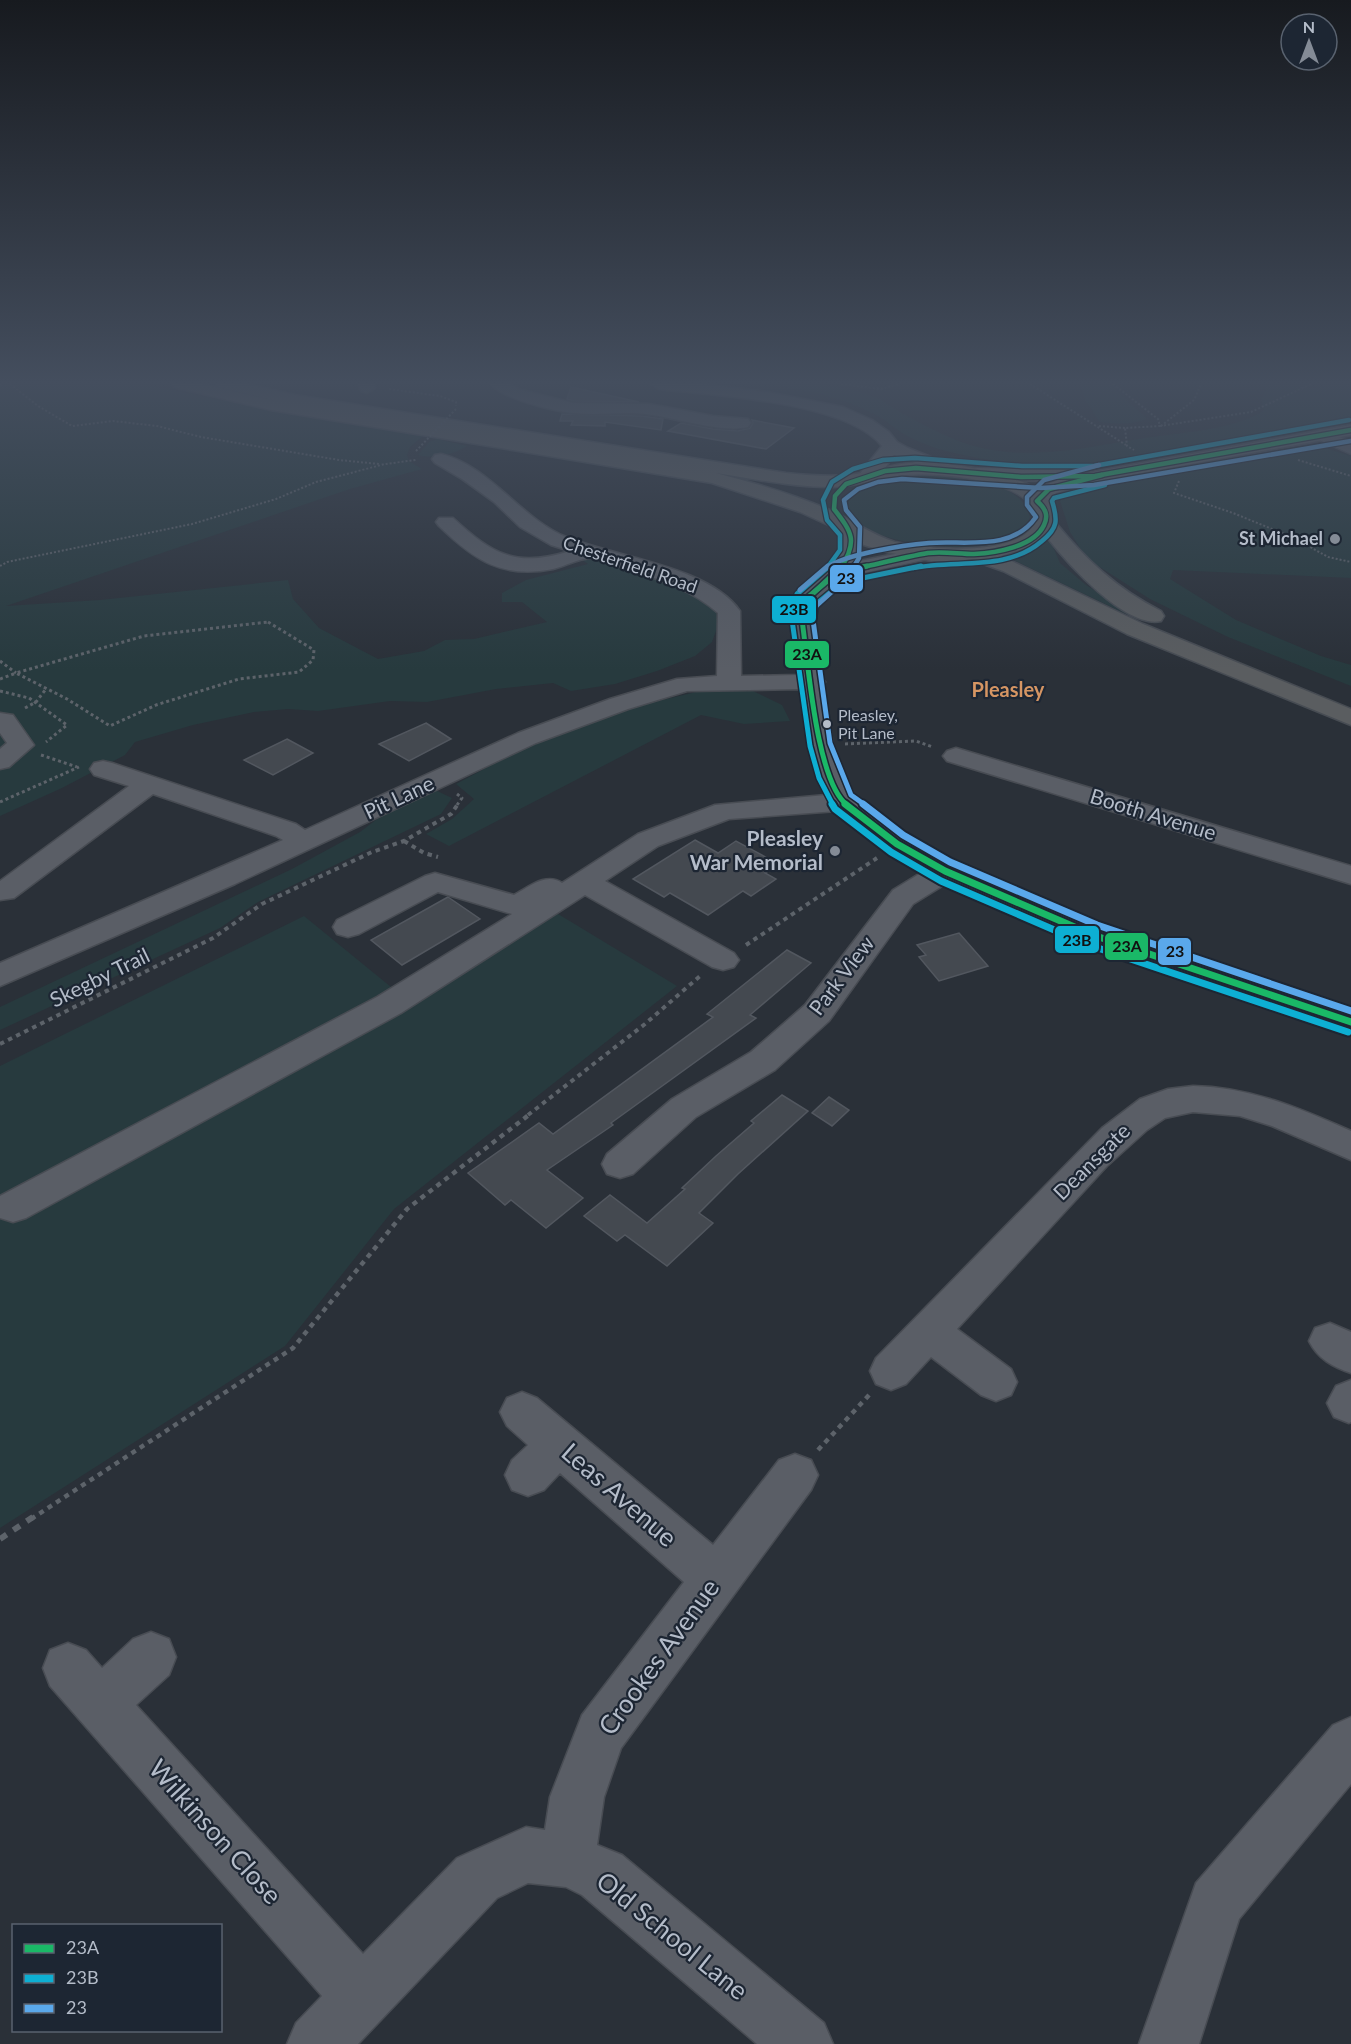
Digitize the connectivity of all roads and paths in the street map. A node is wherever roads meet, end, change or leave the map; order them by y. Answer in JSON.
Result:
{"nodes":[{"id":1,"x":326,"y":479,"type":"edge"},
{"id":2,"x":475,"y":479,"type":"edge"},
{"id":3,"x":718,"y":479,"type":"edge"},
{"id":4,"x":792,"y":479,"type":"edge"},
{"id":5,"x":842,"y":479,"type":"edge"},
{"id":6,"x":858,"y":479,"type":"edge"},
{"id":7,"x":998,"y":479,"type":"edge"},
{"id":8,"x":1084,"y":479,"type":"edge"},
{"id":9,"x":1179,"y":479,"type":"edge"},
{"id":10,"x":1037,"y":501,"type":"junction"},
{"id":11,"x":446,"y":522,"type":"dead end"},
{"id":12,"x":1045,"y":522,"type":"junction"},
{"id":13,"x":845,"y":526,"type":"junction"},
{"id":14,"x":590,"y":551,"type":"junction"},
{"id":15,"x":930,"y":553,"type":"junction"},
{"id":16,"x":976,"y":554,"type":"junction"},
{"id":17,"x":1351,"y":562,"type":"edge"},
{"id":18,"x":0,"y":566,"type":"edge"},
{"id":19,"x":838,"y":572,"type":"junction"},
{"id":20,"x":0,"y":661,"type":"edge"},
{"id":21,"x":16,"y":673,"type":"junction"},
{"id":22,"x":0,"y":679,"type":"edge"},
{"id":23,"x":813,"y":682,"type":"junction"},
{"id":24,"x":729,"y":684,"type":"junction"},
{"id":25,"x":0,"y":691,"type":"edge"},
{"id":26,"x":1351,"y":699,"type":"edge"},
{"id":27,"x":36,"y":702,"type":"dead end"},
{"id":28,"x":1351,"y":718,"type":"edge"},
{"id":29,"x":0,"y":720,"type":"edge"},
{"id":30,"x":820,"y":745,"type":"junction"},
{"id":31,"x":33,"y":753,"type":"dead end"},
{"id":32,"x":956,"y":756,"type":"joint"},
{"id":33,"x":0,"y":761,"type":"edge"},
{"id":34,"x":90,"y":768,"type":"junction"},
{"id":35,"x":438,"y":780,"type":"junction"},
{"id":36,"x":148,"y":785,"type":"junction"},
{"id":37,"x":0,"y":801,"type":"edge"},
{"id":38,"x":843,"y":802,"type":"junction"},
{"id":39,"x":305,"y":842,"type":"junction"},
{"id":40,"x":897,"y":844,"type":"junction"},
{"id":41,"x":945,"y":871,"type":"junction"},
{"id":42,"x":1351,"y":875,"type":"edge"},
{"id":43,"x":584,"y":882,"type":"junction"},
{"id":44,"x":0,"y":890,"type":"edge"},
{"id":45,"x":348,"y":927,"type":"dead end"},
{"id":46,"x":723,"y":960,"type":"junction"},
{"id":47,"x":0,"y":975,"type":"edge"},
{"id":48,"x":1351,"y":1022,"type":"edge"},
{"id":49,"x":0,"y":1044,"type":"edge"},
{"id":50,"x":1351,"y":1146,"type":"edge"},
{"id":51,"x":643,"y":1154,"type":"dead end"},
{"id":52,"x":13,"y":1207,"type":"dead end"},
{"id":53,"x":928,"y":1331,"type":"junction"},
{"id":54,"x":891,"y":1371,"type":"joint"},
{"id":55,"x":996,"y":1382,"type":"dead end"},
{"id":56,"x":522,"y":1412,"type":"dead end"},
{"id":57,"x":559,"y":1444,"type":"junction"},
{"id":58,"x":795,"y":1474,"type":"joint"},
{"id":59,"x":528,"y":1475,"type":"dead end"},
{"id":60,"x":0,"y":1539,"type":"edge"},
{"id":61,"x":716,"y":1578,"type":"junction"},
{"id":62,"x":151,"y":1657,"type":"dead end"},
{"id":63,"x":1351,"y":1743,"type":"edge"},
{"id":64,"x":567,"y":1860,"type":"junction"},
{"id":65,"x":362,"y":1996,"type":"junction"},
{"id":66,"x":317,"y":2044,"type":"edge"},
{"id":67,"x":803,"y":2044,"type":"edge"},
{"id":68,"x":1168,"y":2044,"type":"edge"}],
"edges":[{"from":1,"to":18,"type":"path"},
{"from":2,"to":14,"type":"street","name":"Chesterfield Road"},
{"from":3,"to":13,"type":"highway"},
{"from":4,"to":5,"type":"highway"},
{"from":6,"to":13,"type":"highway"},
{"from":7,"to":10,"type":"highway"},
{"from":8,"to":10,"type":"main road"},
{"from":9,"to":17,"type":"path"},
{"from":10,"to":12,"type":"highway"},
{"from":11,"to":14,"type":"street"},
{"from":12,"to":16,"type":"highway"},
{"from":12,"to":26,"type":"highway"},
{"from":13,"to":15,"type":"highway"},
{"from":13,"to":19,"type":"street"},
{"from":14,"to":24,"type":"street","name":"Chesterfield Road"},
{"from":15,"to":16,"type":"highway"},
{"from":15,"to":19,"type":"street"},
{"from":16,"to":28,"type":"highway"},
{"from":19,"to":23,"type":"street"},
{"from":20,"to":21,"type":"path"},
{"from":21,"to":21,"type":"path"},
{"from":21,"to":22,"type":"path"},
{"from":23,"to":24,"type":"street","name":"Pit Lane"},
{"from":23,"to":30,"type":"street"},
{"from":24,"to":35,"type":"street","name":"Pit Lane"},
{"from":25,"to":27,"type":"path"},
{"from":29,"to":33,"type":"street"},
{"from":30,"to":32,"type":"path"},
{"from":30,"to":38,"type":"street"},
{"from":31,"to":34,"type":"path"},
{"from":32,"to":42,"type":"street","name":"Booth Avenue"},
{"from":34,"to":36,"type":"street"},
{"from":34,"to":37,"type":"path"},
{"from":35,"to":39,"type":"street","name":"Pit Lane"},
{"from":35,"to":49,"type":"path","name":"Skegby Trail"},
{"from":36,"to":39,"type":"street"},
{"from":36,"to":44,"type":"street"},
{"from":38,"to":40,"type":"street"},
{"from":38,"to":43,"type":"street"},
{"from":39,"to":47,"type":"street","name":"Pit Lane"},
{"from":40,"to":41,"type":"street"},
{"from":40,"to":46,"type":"path"},
{"from":41,"to":48,"type":"street"},
{"from":41,"to":51,"type":"street","name":"Park View"},
{"from":43,"to":45,"type":"street"},
{"from":43,"to":46,"type":"street"},
{"from":43,"to":52,"type":"street"},
{"from":46,"to":60,"type":"path"},
{"from":50,"to":53,"type":"street","name":"Deansgate"},
{"from":53,"to":54,"type":"street","name":"Deansgate"},
{"from":53,"to":55,"type":"street"},
{"from":54,"to":58,"type":"path"},
{"from":56,"to":57,"type":"street","name":"Leas Avenue"},
{"from":57,"to":59,"type":"street"},
{"from":57,"to":61,"type":"street","name":"Leas Avenue"},
{"from":58,"to":61,"type":"street","name":"Crookes Avenue"},
{"from":61,"to":64,"type":"street","name":"Crookes Avenue"},
{"from":62,"to":65,"type":"street","name":"Wilkinson Close"},
{"from":63,"to":68,"type":"street"},
{"from":64,"to":65,"type":"street","name":"Old School Lane"},
{"from":64,"to":67,"type":"street","name":"Old School Lane"},
{"from":65,"to":66,"type":"street","name":"Old School Lane"}]}
